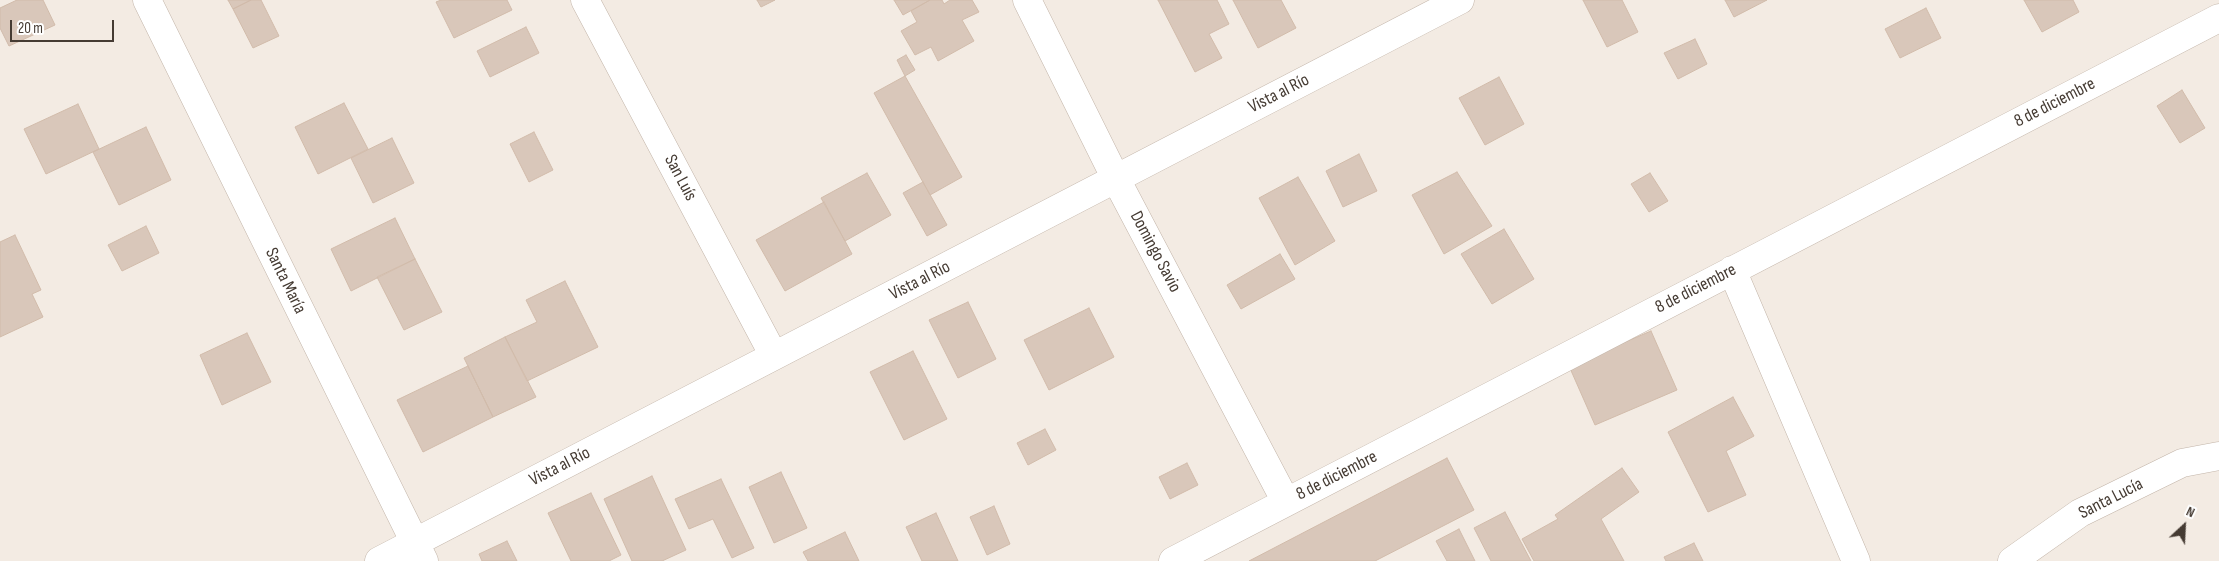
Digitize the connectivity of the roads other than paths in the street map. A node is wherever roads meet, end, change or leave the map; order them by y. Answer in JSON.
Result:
{"nodes":[{"id":1,"x":147,"y":0,"type":"edge"},
{"id":2,"x":585,"y":0,"type":"edge"},
{"id":3,"x":1027,"y":0,"type":"edge"},
{"id":4,"x":1460,"y":0,"type":"edge"},
{"id":5,"x":2219,"y":18,"type":"edge"},
{"id":6,"x":1116,"y":178,"type":"junction"},
{"id":7,"x":1732,"y":270,"type":"junction"},
{"id":8,"x":774,"y":356,"type":"junction"},
{"id":9,"x":2219,"y":456,"type":"edge"},
{"id":10,"x":1286,"y":502,"type":"junction"},
{"id":11,"x":419,"y":552,"type":"edge"},
{"id":12,"x":379,"y":561,"type":"edge"},
{"id":13,"x":1173,"y":561,"type":"edge"},
{"id":14,"x":1856,"y":561,"type":"edge"},
{"id":15,"x":2012,"y":561,"type":"edge"}],
"edges":[{"from":1,"to":11,"type":"street","name":"Santa María"},
{"from":2,"to":8,"type":"street","name":"San Luís"},
{"from":3,"to":6,"type":"street","name":"Domingo Savio"},
{"from":4,"to":6,"type":"street","name":"Vista al Río"},
{"from":5,"to":7,"type":"street","name":"8 de diciembre"},
{"from":6,"to":8,"type":"street","name":"Vista al Río"},
{"from":6,"to":10,"type":"street","name":"Domingo Savio"},
{"from":7,"to":10,"type":"street","name":"8 de diciembre"},
{"from":7,"to":14,"type":"street"},
{"from":8,"to":11,"type":"street","name":"Vista al Río"},
{"from":9,"to":15,"type":"street","name":"Santa Lucía"},
{"from":10,"to":13,"type":"street","name":"8 de diciembre"},
{"from":11,"to":12,"type":"street","name":"Vista al Río"}]}
